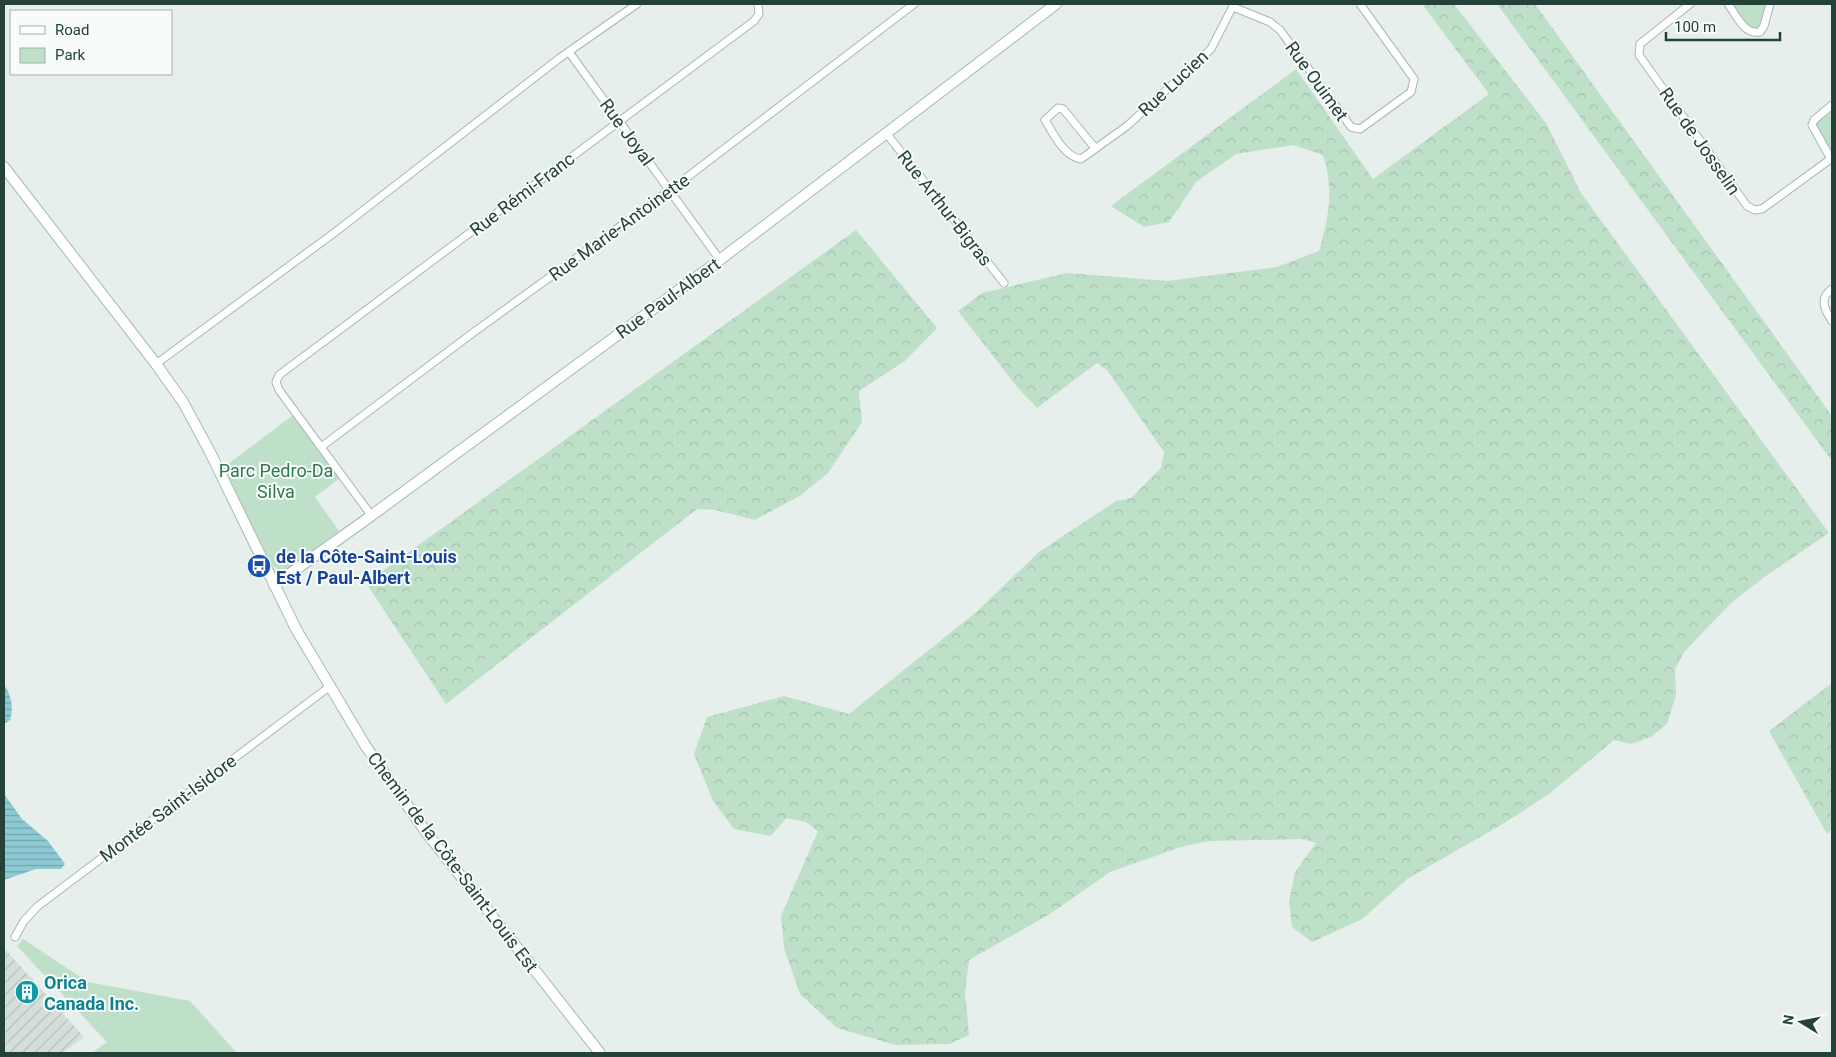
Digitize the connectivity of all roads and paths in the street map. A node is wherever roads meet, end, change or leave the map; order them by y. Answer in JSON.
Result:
{"nodes":[{"id":1,"x":637,"y":4,"type":"edge"},
{"id":2,"x":758,"y":4,"type":"edge"},
{"id":3,"x":914,"y":4,"type":"edge"},
{"id":4,"x":1056,"y":4,"type":"edge"},
{"id":5,"x":1360,"y":4,"type":"edge"},
{"id":6,"x":1690,"y":4,"type":"edge"},
{"id":7,"x":1728,"y":4,"type":"edge"},
{"id":8,"x":1770,"y":4,"type":"edge"},
{"id":9,"x":1234,"y":5,"type":"edge"},
{"id":10,"x":569,"y":52,"type":"junction"},
{"id":11,"x":1832,"y":105,"type":"edge"},
{"id":12,"x":620,"y":122,"type":"junction"},
{"id":13,"x":886,"y":133,"type":"junction"},
{"id":14,"x":1095,"y":148,"type":"junction"},
{"id":15,"x":1832,"y":158,"type":"edge"},
{"id":16,"x":4,"y":167,"type":"edge"},
{"id":17,"x":669,"y":191,"type":"junction"},
{"id":18,"x":720,"y":260,"type":"junction"},
{"id":19,"x":1004,"y":284,"type":"dead end"},
{"id":20,"x":1832,"y":289,"type":"edge"},
{"id":21,"x":1832,"y":321,"type":"edge"},
{"id":22,"x":156,"y":364,"type":"junction"},
{"id":23,"x":322,"y":447,"type":"junction"},
{"id":24,"x":371,"y":516,"type":"junction"},
{"id":25,"x":274,"y":585,"type":"junction"},
{"id":26,"x":329,"y":687,"type":"junction"},
{"id":27,"x":15,"y":937,"type":"dead end"},
{"id":28,"x":600,"y":1053,"type":"edge"}],
"edges":[{"from":1,"to":10,"type":"street"},
{"from":2,"to":12,"type":"street","name":"Rue Rémi-Franc"},
{"from":3,"to":17,"type":"street","name":"Rue Marie-Antoinette"},
{"from":4,"to":13,"type":"street","name":"Rue Paul-Albert"},
{"from":5,"to":9,"type":"street","name":"Rue Ouimet"},
{"from":6,"to":15,"type":"street","name":"Rue de Josselin"},
{"from":7,"to":8,"type":"street"},
{"from":9,"to":14,"type":"street","name":"Rue Lucien"},
{"from":10,"to":12,"type":"street","name":"Rue Joyal"},
{"from":10,"to":22,"type":"street"},
{"from":11,"to":15,"type":"street","name":"Rue de Josselin"},
{"from":12,"to":17,"type":"street","name":"Rue Joyal"},
{"from":12,"to":23,"type":"street","name":"Rue Rémi-Franc"},
{"from":13,"to":18,"type":"street","name":"Rue Paul-Albert"},
{"from":13,"to":19,"type":"street","name":"Rue Arthur-Bigras"},
{"from":14,"to":14,"type":"street","name":"Rue Lucien"},
{"from":16,"to":22,"type":"street","name":"Chemin de la Côte-Saint-Louis Est"},
{"from":17,"to":18,"type":"street","name":"Rue Joyal"},
{"from":17,"to":23,"type":"street","name":"Rue Marie-Antoinette"},
{"from":18,"to":24,"type":"street","name":"Rue Paul-Albert"},
{"from":20,"to":21,"type":"street"},
{"from":22,"to":25,"type":"street","name":"Chemin de la Côte-Saint-Louis Est"},
{"from":23,"to":24,"type":"street"},
{"from":24,"to":25,"type":"street","name":"Rue Paul-Albert"},
{"from":25,"to":26,"type":"street","name":"Chemin de la Côte-Saint-Louis Est"},
{"from":26,"to":27,"type":"street","name":"Montée Saint-Isidore"},
{"from":26,"to":28,"type":"street","name":"Chemin de la Côte-Saint-Louis Est"}]}
